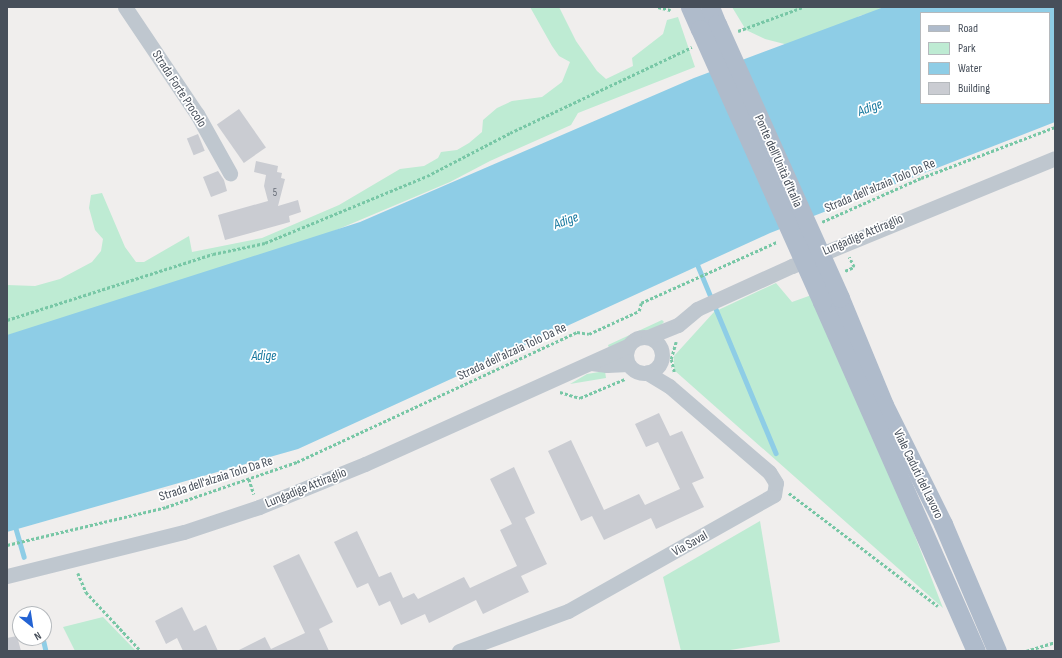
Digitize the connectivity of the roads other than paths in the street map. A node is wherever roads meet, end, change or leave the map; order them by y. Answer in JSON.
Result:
{"nodes":[{"id":1,"x":125,"y":7,"type":"edge"},
{"id":2,"x":690,"y":7,"type":"edge"},
{"id":3,"x":707,"y":26,"type":"edge"},
{"id":4,"x":1055,"y":158,"type":"edge"},
{"id":5,"x":230,"y":173,"type":"dead end"},
{"id":6,"x":831,"y":300,"type":"junction"},
{"id":7,"x":679,"y":331,"type":"junction"},
{"id":8,"x":648,"y":337,"type":"junction"},
{"id":9,"x":628,"y":346,"type":"junction"},
{"id":10,"x":591,"y":363,"type":"junction"},
{"id":11,"x":628,"y":364,"type":"junction"},
{"id":12,"x":656,"y":364,"type":"junction"},
{"id":13,"x":7,"y":576,"type":"edge"},
{"id":14,"x":459,"y":651,"type":"edge"},
{"id":15,"x":976,"y":651,"type":"edge"},
{"id":16,"x":997,"y":651,"type":"edge"}],
"edges":[{"from":1,"to":5,"type":"street","name":"Strada Forte Procolo"},
{"from":2,"to":3,"type":"main road"},
{"from":3,"to":6,"type":"main road","name":"Ponte dell'Unità d'Italia","bridge":true},
{"from":3,"to":6,"type":"main road","name":"Ponte dell'Unità d'Italia","bridge":true},
{"from":4,"to":7,"type":"street","name":"Lungadige Attiraglio"},
{"from":6,"to":15,"type":"main road","name":"Viale Caduti del Lavoro"},
{"from":6,"to":16,"type":"main road","name":"Viale Caduti del Lavoro"},
{"from":7,"to":8,"type":"street","name":"Lungadige Attiraglio"},
{"from":7,"to":12,"type":"street","name":"Lungadige Attiraglio"},
{"from":8,"to":9,"type":"street","name":"Lungadige Attiraglio"},
{"from":8,"to":12,"type":"street"},
{"from":9,"to":10,"type":"street","name":"Lungadige Attiraglio"},
{"from":9,"to":11,"type":"street"},
{"from":10,"to":11,"type":"street","name":"Lungadige Attiraglio"},
{"from":10,"to":13,"type":"street","name":"Lungadige Attiraglio"},
{"from":11,"to":12,"type":"street"},
{"from":12,"to":14,"type":"street","name":"Via Saval"}]}
